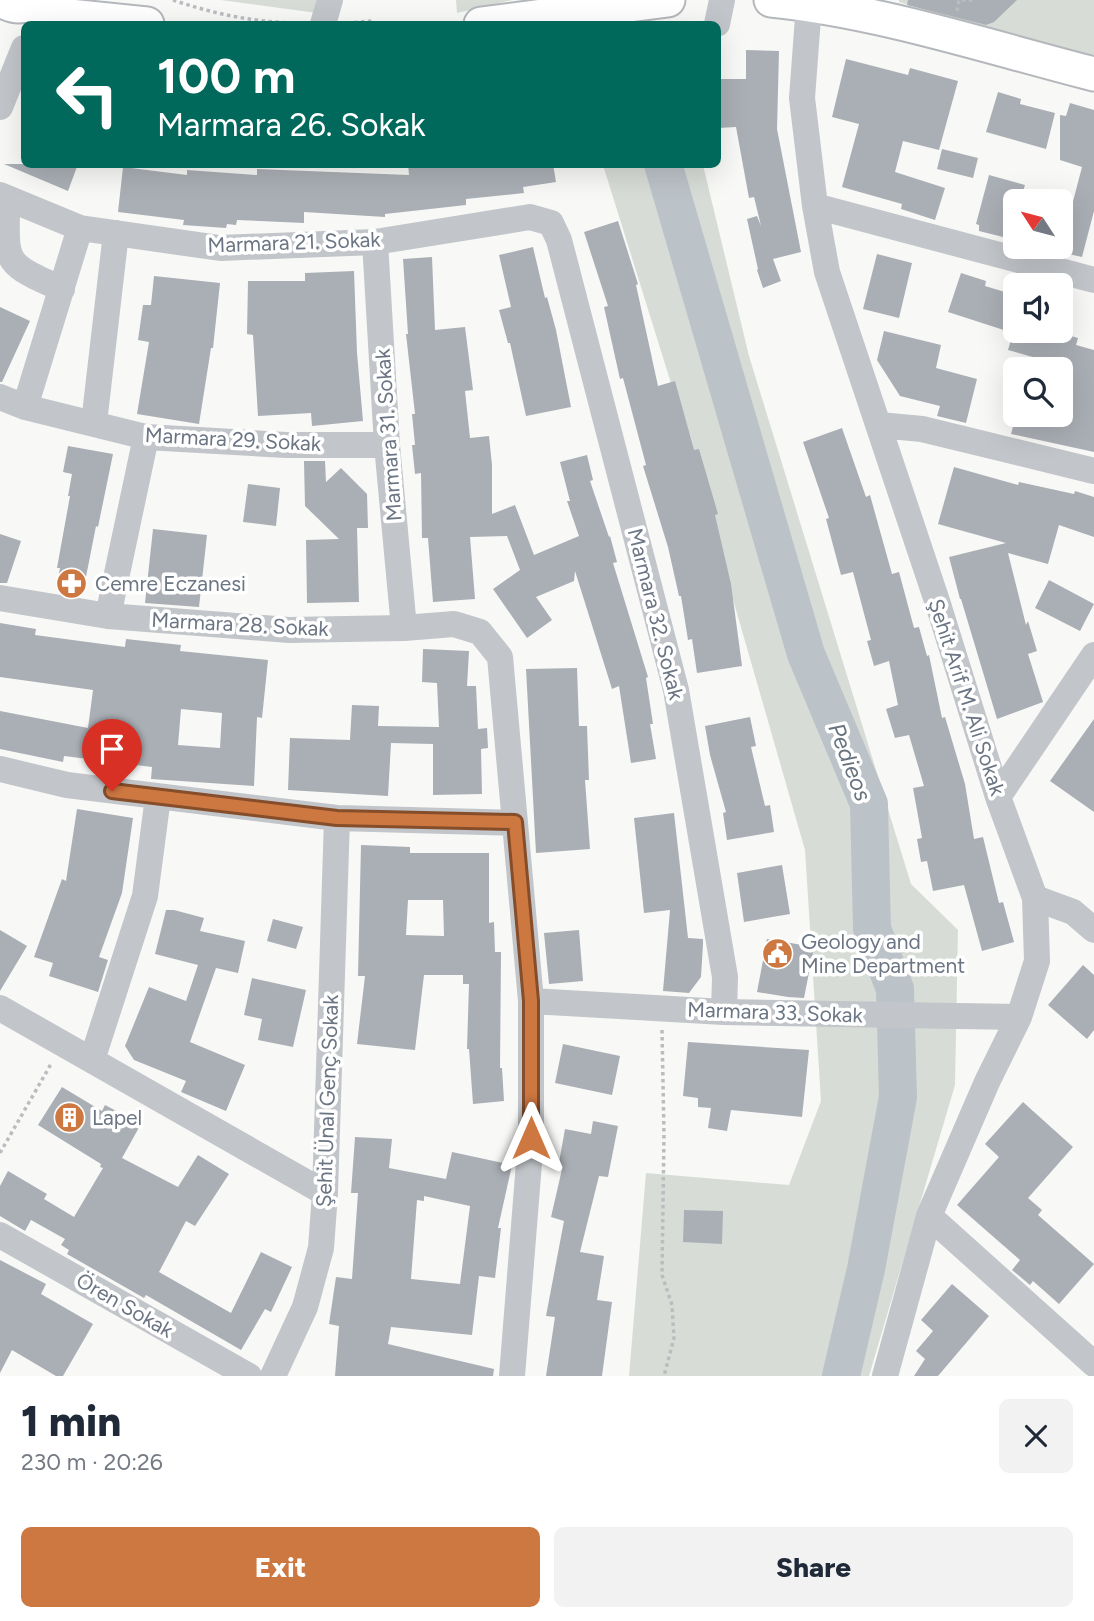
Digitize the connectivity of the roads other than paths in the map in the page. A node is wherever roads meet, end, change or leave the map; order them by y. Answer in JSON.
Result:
{"nodes":[{"id":1,"x":104,"y":0,"type":"edge"},
{"id":2,"x":668,"y":0,"type":"edge"},
{"id":3,"x":722,"y":0,"type":"edge"},
{"id":4,"x":771,"y":0,"type":"edge"},
{"id":5,"x":809,"y":4,"type":"junction"},
{"id":6,"x":19,"y":6,"type":"edge"},
{"id":7,"x":871,"y":8,"type":"edge"},
{"id":8,"x":121,"y":21,"type":"edge"},
{"id":9,"x":138,"y":21,"type":"edge"},
{"id":10,"x":506,"y":21,"type":"edge"},
{"id":11,"x":718,"y":21,"type":"edge"},
{"id":12,"x":21,"y":55,"type":"edge"},
{"id":13,"x":1094,"y":74,"type":"edge"},
{"id":14,"x":0,"y":107,"type":"edge"},
{"id":15,"x":4,"y":196,"type":"edge"},
{"id":16,"x":815,"y":206,"type":"junction"},
{"id":17,"x":551,"y":223,"type":"joint"},
{"id":18,"x":80,"y":228,"type":"junction"},
{"id":19,"x":116,"y":233,"type":"junction"},
{"id":20,"x":375,"y":242,"type":"junction"},
{"id":21,"x":1094,"y":280,"type":"edge"},
{"id":22,"x":62,"y":289,"type":"junction"},
{"id":23,"x":0,"y":397,"type":"edge"},
{"id":24,"x":26,"y":407,"type":"junction"},
{"id":25,"x":94,"y":423,"type":"junction"},
{"id":26,"x":879,"y":425,"type":"junction"},
{"id":27,"x":146,"y":437,"type":"junction"},
{"id":28,"x":387,"y":445,"type":"junction"},
{"id":29,"x":1094,"y":471,"type":"edge"},
{"id":30,"x":0,"y":598,"type":"edge"},
{"id":31,"x":108,"y":616,"type":"junction"},
{"id":32,"x":404,"y":628,"type":"junction"},
{"id":33,"x":1094,"y":656,"type":"edge"},
{"id":34,"x":0,"y":769,"type":"edge"},
{"id":35,"x":158,"y":797,"type":"junction"},
{"id":36,"x":998,"y":797,"type":"junction"},
{"id":37,"x":337,"y":818,"type":"junction"},
{"id":38,"x":515,"y":822,"type":"junction"},
{"id":39,"x":1035,"y":898,"type":"junction"},
{"id":40,"x":1094,"y":930,"type":"edge"},
{"id":41,"x":531,"y":1001,"type":"junction"},
{"id":42,"x":0,"y":1008,"type":"edge"},
{"id":43,"x":724,"y":1012,"type":"junction"},
{"id":44,"x":1019,"y":1017,"type":"junction"},
{"id":45,"x":92,"y":1060,"type":"junction"},
{"id":46,"x":325,"y":1193,"type":"junction"},
{"id":47,"x":929,"y":1216,"type":"junction"},
{"id":48,"x":0,"y":1235,"type":"edge"},
{"id":49,"x":1094,"y":1364,"type":"edge"},
{"id":50,"x":250,"y":1376,"type":"edge"},
{"id":51,"x":273,"y":1376,"type":"edge"},
{"id":52,"x":512,"y":1376,"type":"edge"},
{"id":53,"x":885,"y":1376,"type":"edge"}],
"edges":[{"from":1,"to":9,"type":"main road"},
{"from":2,"to":10,"type":"main road"},
{"from":3,"to":11,"type":"street"},
{"from":4,"to":5,"type":"main road"},
{"from":5,"to":7,"type":"main road"},
{"from":5,"to":16,"type":"street","name":"Şehit Arif M. Ali Sokak"},
{"from":6,"to":8,"type":"main road"},
{"from":7,"to":13,"type":"main road"},
{"from":12,"to":14,"type":"street"},
{"from":15,"to":18,"type":"street","name":"Marmara 21. Sokak"},
{"from":15,"to":22,"type":"street"},
{"from":16,"to":21,"type":"street"},
{"from":16,"to":26,"type":"street","name":"Şehit Arif M. Ali Sokak"},
{"from":17,"to":20,"type":"street","name":"Marmara 21. Sokak"},
{"from":17,"to":43,"type":"street","name":"Marmara 32. Sokak"},
{"from":18,"to":19,"type":"street","name":"Marmara 21. Sokak"},
{"from":18,"to":22,"type":"street"},
{"from":19,"to":20,"type":"street","name":"Marmara 21. Sokak"},
{"from":19,"to":25,"type":"street"},
{"from":20,"to":28,"type":"street","name":"Marmara 31. Sokak"},
{"from":22,"to":24,"type":"street"},
{"from":23,"to":24,"type":"street","name":"Marmara 29. Sokak"},
{"from":24,"to":25,"type":"street","name":"Marmara 29. Sokak"},
{"from":25,"to":27,"type":"street","name":"Marmara 29. Sokak"},
{"from":26,"to":29,"type":"street"},
{"from":26,"to":36,"type":"street","name":"Şehit Arif M. Ali Sokak"},
{"from":27,"to":28,"type":"street","name":"Marmara 29. Sokak"},
{"from":27,"to":31,"type":"street"},
{"from":28,"to":32,"type":"street","name":"Marmara 31. Sokak"},
{"from":30,"to":31,"type":"street","name":"Marmara 28. Sokak"},
{"from":31,"to":32,"type":"street","name":"Marmara 28. Sokak"},
{"from":32,"to":38,"type":"street","name":"Marmara 28. Sokak"},
{"from":33,"to":36,"type":"street"},
{"from":34,"to":35,"type":"street"},
{"from":35,"to":37,"type":"street"},
{"from":35,"to":45,"type":"street"},
{"from":36,"to":39,"type":"street","name":"Şehit Arif M. Ali Sokak"},
{"from":37,"to":38,"type":"street"},
{"from":37,"to":46,"type":"street","name":"Şehit Ünal Genç Sokak"},
{"from":38,"to":41,"type":"street"},
{"from":39,"to":40,"type":"street"},
{"from":39,"to":44,"type":"street","name":"Şehit Arif M. Ali Sokak"},
{"from":41,"to":43,"type":"street","name":"Marmara 33. Sokak"},
{"from":41,"to":52,"type":"street"},
{"from":42,"to":45,"type":"street"},
{"from":43,"to":44,"type":"street","name":"Marmara 33. Sokak"},
{"from":44,"to":47,"type":"street","name":"Şehit Arif M. Ali Sokak"},
{"from":45,"to":46,"type":"street"},
{"from":46,"to":51,"type":"street","name":"Şehit Ünal Genç Sokak"},
{"from":47,"to":49,"type":"street"},
{"from":47,"to":53,"type":"street","name":"Şehit Arif M. Ali Sokak"},
{"from":48,"to":50,"type":"street","name":"Ören Sokak"}]}
